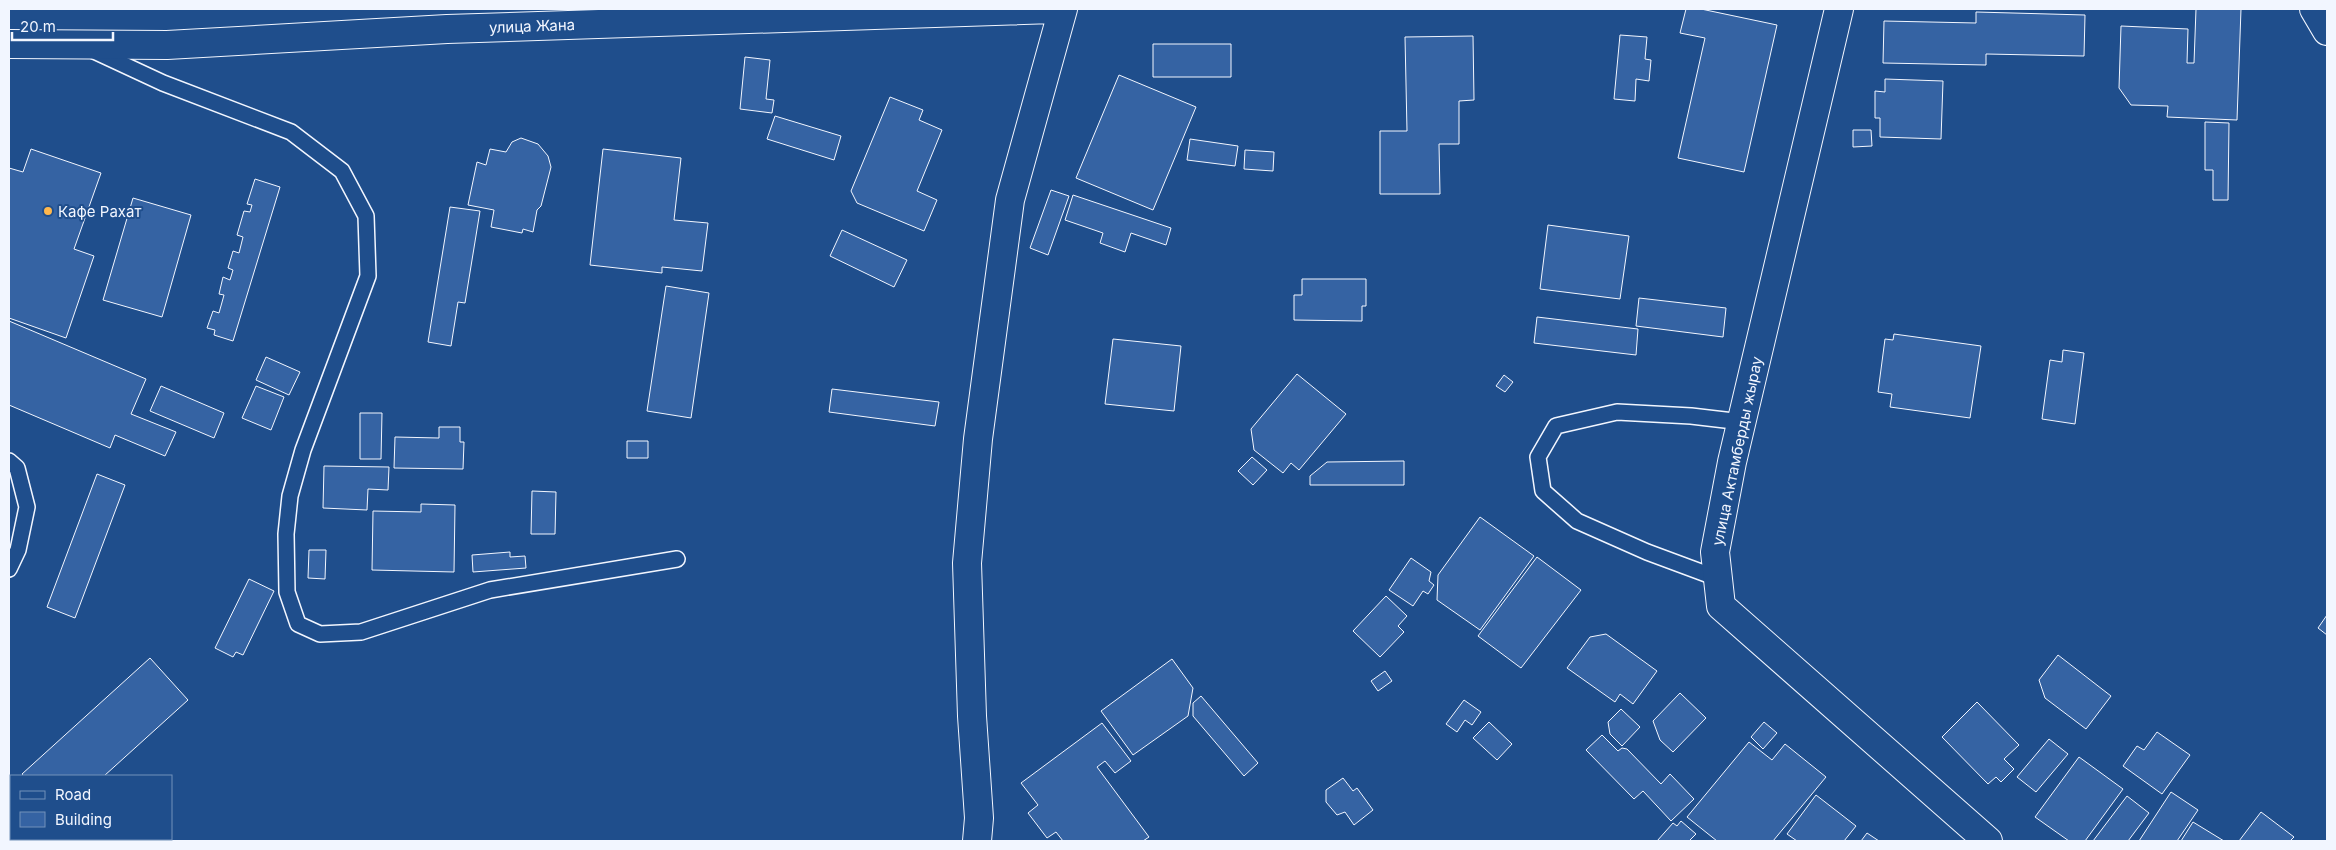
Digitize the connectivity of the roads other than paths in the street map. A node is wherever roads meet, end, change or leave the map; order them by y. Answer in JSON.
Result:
{"nodes":[{"id":1,"x":1054,"y":9,"type":"edge"},
{"id":2,"x":1063,"y":9,"type":"edge"},
{"id":3,"x":1839,"y":9,"type":"edge"},
{"id":4,"x":2314,"y":9,"type":"edge"},
{"id":5,"x":450,"y":19,"type":"edge"},
{"id":6,"x":2327,"y":30,"type":"edge"},
{"id":7,"x":9,"y":44,"type":"edge"},
{"id":8,"x":80,"y":44,"type":"junction"},
{"id":9,"x":1742,"y":422,"type":"junction"},
{"id":10,"x":9,"y":462,"type":"edge"},
{"id":11,"x":678,"y":559,"type":"dead end"},
{"id":12,"x":9,"y":569,"type":"edge"},
{"id":13,"x":1717,"y":578,"type":"junction"},
{"id":14,"x":977,"y":841,"type":"edge"},
{"id":15,"x":1988,"y":841,"type":"edge"}],
"edges":[{"from":1,"to":5,"type":"street","name":"улица Жана"},
{"from":2,"to":14,"type":"street"},
{"from":3,"to":9,"type":"street","name":"улица Актамберды жырау"},
{"from":4,"to":6,"type":"street"},
{"from":5,"to":8,"type":"street","name":"улица Жана"},
{"from":7,"to":8,"type":"street","name":"улица Жана"},
{"from":8,"to":11,"type":"lane"},
{"from":9,"to":13,"type":"street","name":"улица Актамберды жырау"},
{"from":9,"to":13,"type":"lane"},
{"from":10,"to":12,"type":"lane"},
{"from":13,"to":15,"type":"street","name":"улица Актамберды жырау"}]}
